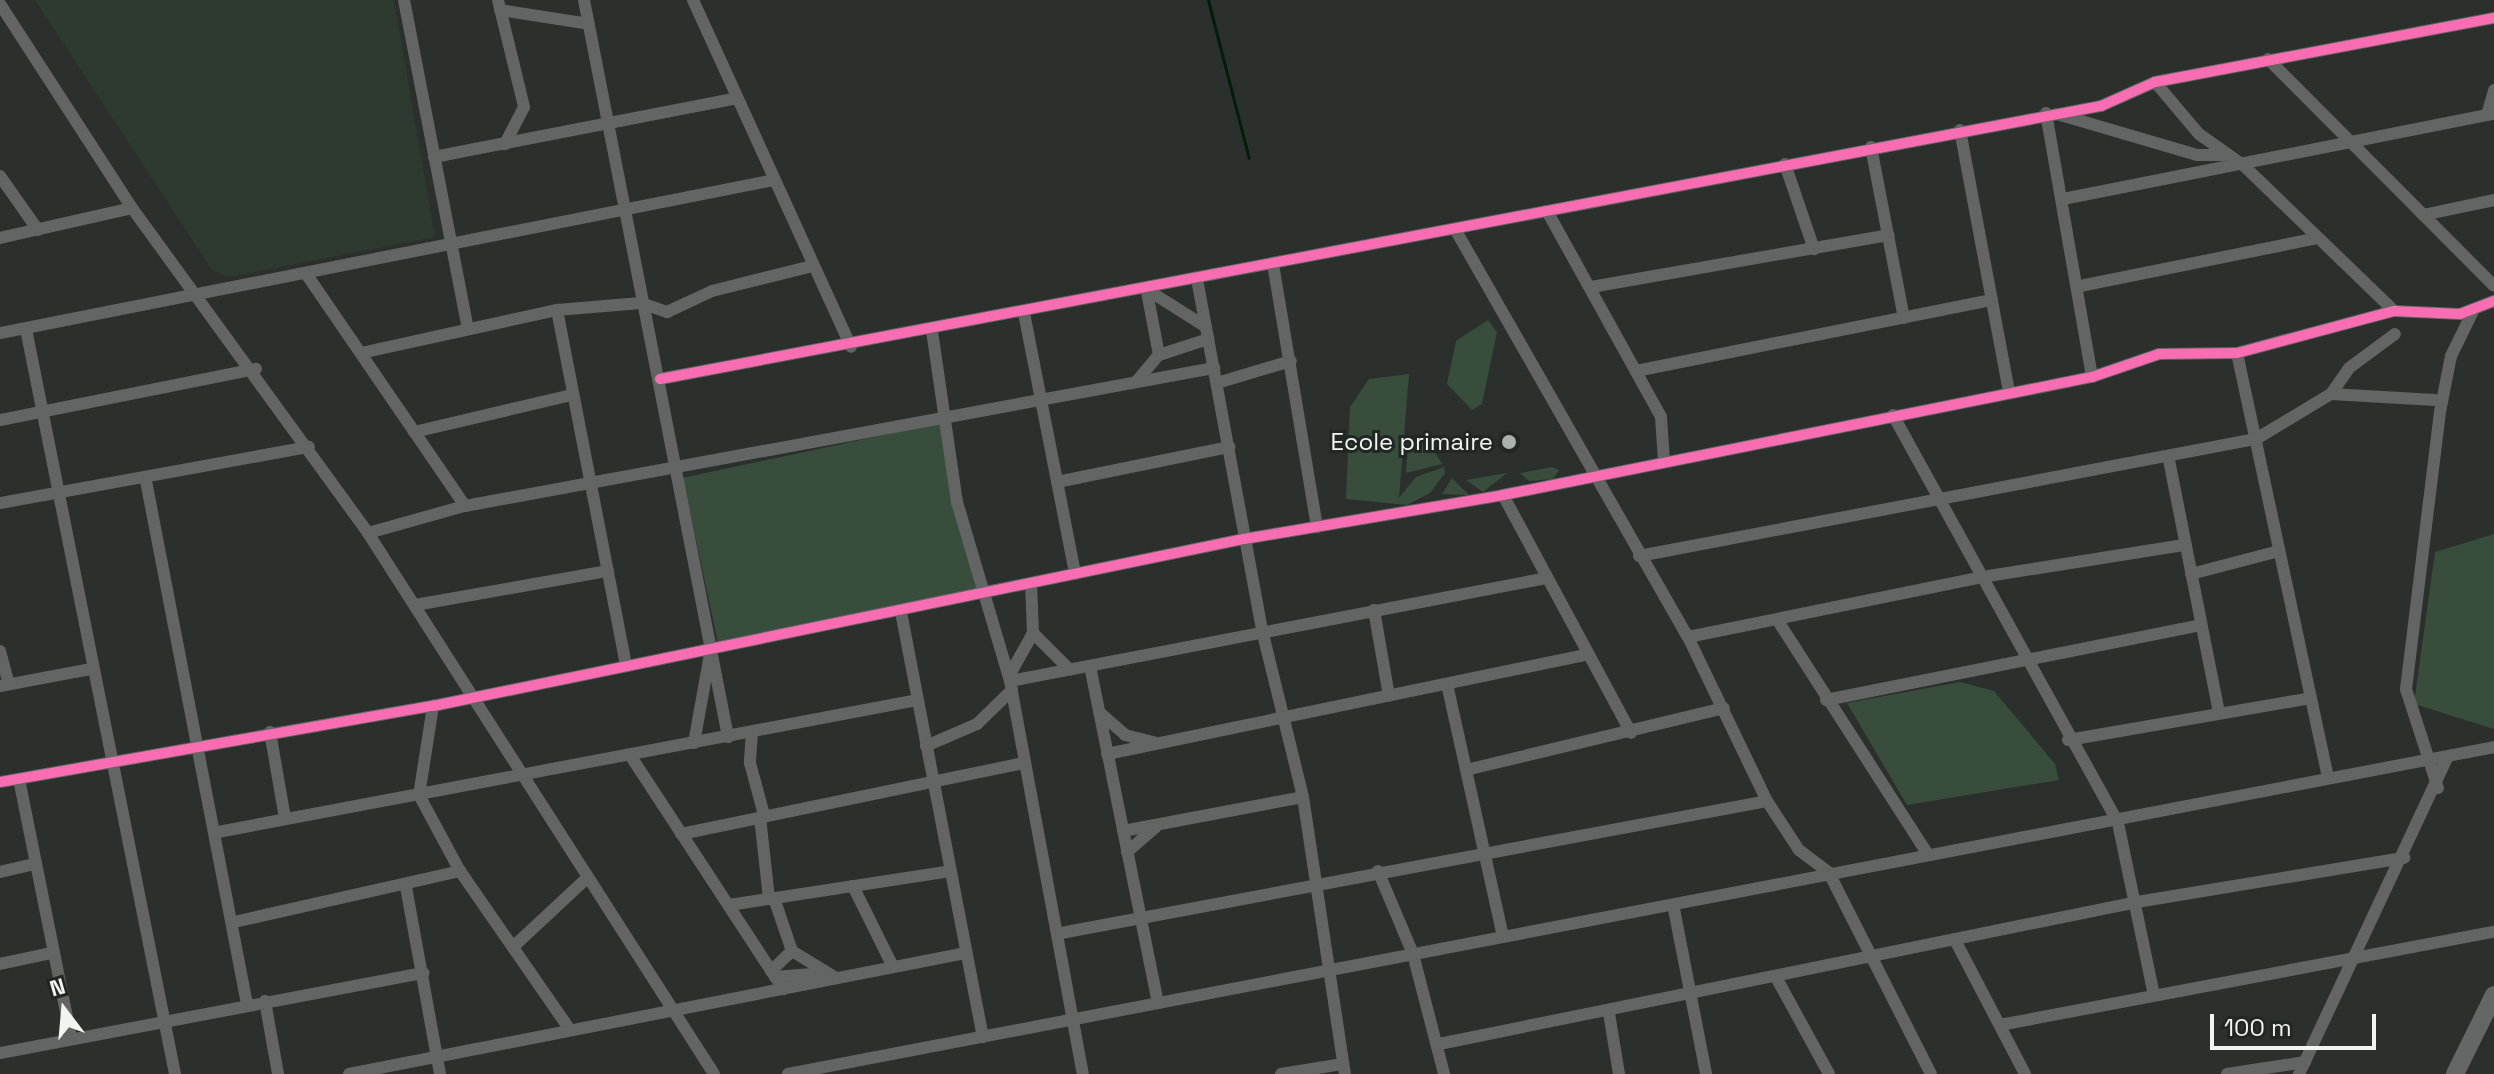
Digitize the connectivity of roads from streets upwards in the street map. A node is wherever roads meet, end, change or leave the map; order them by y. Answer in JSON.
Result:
{"nodes":[{"id":1,"x":404,"y":0,"type":"edge"},
{"id":2,"x":584,"y":0,"type":"edge"},
{"id":3,"x":693,"y":0,"type":"edge"},
{"id":4,"x":0,"y":4,"type":"edge"},
{"id":5,"x":499,"y":5,"type":"edge"},
{"id":6,"x":2494,"y":18,"type":"edge"},
{"id":7,"x":589,"y":24,"type":"junction"},
{"id":8,"x":2268,"y":59,"type":"junction"},
{"id":9,"x":2292,"y":60,"type":"junction"},
{"id":10,"x":2292,"y":81,"type":"junction"},
{"id":11,"x":2155,"y":82,"type":"junction"},
{"id":12,"x":2494,"y":90,"type":"edge"},
{"id":13,"x":737,"y":98,"type":"junction"},
{"id":14,"x":2049,"y":113,"type":"junction"},
{"id":15,"x":2490,"y":114,"type":"edge"},
{"id":16,"x":609,"y":124,"type":"junction"},
{"id":17,"x":1960,"y":130,"type":"junction"},
{"id":18,"x":2352,"y":143,"type":"junction"},
{"id":19,"x":505,"y":144,"type":"junction"},
{"id":20,"x":1871,"y":147,"type":"junction"},
{"id":21,"x":2224,"y":155,"type":"junction"},
{"id":22,"x":434,"y":157,"type":"junction"},
{"id":23,"x":1785,"y":164,"type":"junction"},
{"id":24,"x":2243,"y":165,"type":"junction"},
{"id":25,"x":0,"y":176,"type":"edge"},
{"id":26,"x":774,"y":180,"type":"junction"},
{"id":27,"x":2063,"y":199,"type":"junction"},
{"id":28,"x":2494,"y":200,"type":"edge"},
{"id":29,"x":132,"y":208,"type":"junction"},
{"id":30,"x":626,"y":210,"type":"junction"},
{"id":31,"x":1547,"y":211,"type":"junction"},
{"id":32,"x":2423,"y":215,"type":"junction"},
{"id":33,"x":1455,"y":229,"type":"junction"},
{"id":34,"x":38,"y":230,"type":"junction"},
{"id":35,"x":1888,"y":235,"type":"junction"},
{"id":36,"x":0,"y":238,"type":"edge"},
{"id":37,"x":2317,"y":238,"type":"junction"},
{"id":38,"x":451,"y":246,"type":"junction"},
{"id":39,"x":1814,"y":249,"type":"junction"},
{"id":40,"x":1273,"y":264,"type":"junction"},
{"id":41,"x":812,"y":266,"type":"junction"},
{"id":42,"x":307,"y":275,"type":"junction"},
{"id":43,"x":1197,"y":279,"type":"junction"},
{"id":44,"x":2080,"y":286,"type":"junction"},
{"id":45,"x":2494,"y":286,"type":"edge"},
{"id":46,"x":1591,"y":287,"type":"junction"},
{"id":47,"x":1146,"y":289,"type":"junction"},
{"id":48,"x":196,"y":292,"type":"junction"},
{"id":49,"x":1992,"y":300,"type":"junction"},
{"id":50,"x":2494,"y":301,"type":"edge"},
{"id":51,"x":641,"y":303,"type":"junction"},
{"id":52,"x":557,"y":310,"type":"junction"},
{"id":53,"x":2394,"y":311,"type":"junction"},
{"id":54,"x":2473,"y":311,"type":"junction"},
{"id":55,"x":1024,"y":313,"type":"junction"},
{"id":56,"x":1904,"y":318,"type":"junction"},
{"id":57,"x":26,"y":329,"type":"junction"},
{"id":58,"x":468,"y":329,"type":"junction"},
{"id":59,"x":932,"y":331,"type":"junction"},
{"id":60,"x":0,"y":333,"type":"edge"},
{"id":61,"x":1207,"y":333,"type":"junction"},
{"id":62,"x":2395,"y":334,"type":"dead end"},
{"id":63,"x":851,"y":347,"type":"junction"},
{"id":64,"x":361,"y":353,"type":"junction"},
{"id":65,"x":2237,"y":353,"type":"junction"},
{"id":66,"x":1159,"y":355,"type":"junction"},
{"id":67,"x":1291,"y":361,"type":"junction"},
{"id":68,"x":1214,"y":368,"type":"junction"},
{"id":69,"x":256,"y":369,"type":"junction"},
{"id":70,"x":1636,"y":371,"type":"junction"},
{"id":71,"x":2092,"y":377,"type":"junction"},
{"id":72,"x":660,"y":379,"type":"junction"},
{"id":73,"x":1136,"y":382,"type":"junction"},
{"id":74,"x":1217,"y":383,"type":"junction"},
{"id":75,"x":2009,"y":392,"type":"junction"},
{"id":76,"x":2331,"y":394,"type":"junction"},
{"id":77,"x":572,"y":395,"type":"junction"},
{"id":78,"x":1041,"y":398,"type":"junction"},
{"id":79,"x":2435,"y":400,"type":"dead end"},
{"id":80,"x":42,"y":410,"type":"junction"},
{"id":81,"x":1893,"y":415,"type":"junction"},
{"id":82,"x":950,"y":417,"type":"junction"},
{"id":83,"x":0,"y":420,"type":"edge"},
{"id":84,"x":414,"y":432,"type":"junction"},
{"id":85,"x":2256,"y":439,"type":"junction"},
{"id":86,"x":309,"y":447,"type":"junction"},
{"id":87,"x":1229,"y":447,"type":"junction"},
{"id":88,"x":2169,"y":460,"type":"junction"},
{"id":89,"x":1664,"y":461,"type":"junction"},
{"id":90,"x":675,"y":468,"type":"junction"},
{"id":91,"x":1596,"y":475,"type":"junction"},
{"id":92,"x":146,"y":481,"type":"junction"},
{"id":93,"x":1057,"y":482,"type":"junction"},
{"id":94,"x":589,"y":483,"type":"junction"},
{"id":95,"x":57,"y":495,"type":"junction"},
{"id":96,"x":1503,"y":495,"type":"junction"},
{"id":97,"x":1940,"y":500,"type":"junction"},
{"id":98,"x":0,"y":503,"type":"edge"},
{"id":99,"x":465,"y":506,"type":"junction"},
{"id":100,"x":1317,"y":527,"type":"junction"},
{"id":101,"x":368,"y":533,"type":"junction"},
{"id":102,"x":1244,"y":539,"type":"junction"},
{"id":103,"x":2185,"y":545,"type":"junction"},
{"id":104,"x":2279,"y":551,"type":"junction"},
{"id":105,"x":1639,"y":556,"type":"junction"},
{"id":106,"x":608,"y":571,"type":"junction"},
{"id":107,"x":1075,"y":574,"type":"junction"},
{"id":108,"x":2191,"y":574,"type":"junction"},
{"id":109,"x":1982,"y":577,"type":"junction"},
{"id":110,"x":1547,"y":578,"type":"junction"},
{"id":111,"x":1031,"y":583,"type":"junction"},
{"id":112,"x":986,"y":592,"type":"junction"},
{"id":113,"x":415,"y":605,"type":"junction"},
{"id":114,"x":1374,"y":610,"type":"junction"},
{"id":115,"x":901,"y":612,"type":"junction"},
{"id":116,"x":1778,"y":621,"type":"junction"},
{"id":117,"x":2201,"y":625,"type":"junction"},
{"id":118,"x":1262,"y":630,"type":"junction"},
{"id":119,"x":1033,"y":633,"type":"junction"},
{"id":120,"x":1688,"y":637,"type":"junction"},
{"id":121,"x":711,"y":649,"type":"junction"},
{"id":122,"x":0,"y":651,"type":"edge"},
{"id":123,"x":1587,"y":655,"type":"junction"},
{"id":124,"x":2023,"y":660,"type":"junction"},
{"id":125,"x":626,"y":666,"type":"junction"},
{"id":126,"x":1090,"y":666,"type":"junction"},
{"id":127,"x":91,"y":669,"type":"junction"},
{"id":128,"x":1070,"y":670,"type":"junction"},
{"id":129,"x":1010,"y":682,"type":"junction"},
{"id":130,"x":1447,"y":684,"type":"junction"},
{"id":131,"x":5,"y":685,"type":"edge"},
{"id":132,"x":467,"y":696,"type":"junction"},
{"id":133,"x":1389,"y":696,"type":"junction"},
{"id":134,"x":2306,"y":699,"type":"junction"},
{"id":135,"x":917,"y":700,"type":"junction"},
{"id":136,"x":1826,"y":700,"type":"junction"},
{"id":137,"x":433,"y":706,"type":"junction"},
{"id":138,"x":1724,"y":708,"type":"junction"},
{"id":139,"x":1099,"y":712,"type":"junction"},
{"id":140,"x":2219,"y":712,"type":"junction"},
{"id":141,"x":1287,"y":715,"type":"junction"},
{"id":142,"x":270,"y":732,"type":"junction"},
{"id":143,"x":752,"y":732,"type":"junction"},
{"id":144,"x":1631,"y":733,"type":"junction"},
{"id":145,"x":728,"y":737,"type":"junction"},
{"id":146,"x":2068,"y":740,"type":"junction"},
{"id":147,"x":1163,"y":742,"type":"junction"},
{"id":148,"x":694,"y":743,"type":"junction"},
{"id":149,"x":926,"y":746,"type":"junction"},
{"id":150,"x":200,"y":747,"type":"junction"},
{"id":151,"x":2494,"y":747,"type":"edge"},
{"id":152,"x":1107,"y":754,"type":"junction"},
{"id":153,"x":630,"y":755,"type":"junction"},
{"id":154,"x":2447,"y":758,"type":"junction"},
{"id":155,"x":112,"y":761,"type":"junction"},
{"id":156,"x":2430,"y":762,"type":"junction"},
{"id":157,"x":1025,"y":763,"type":"junction"},
{"id":158,"x":1470,"y":769,"type":"junction"},
{"id":159,"x":521,"y":777,"type":"junction"},
{"id":160,"x":2328,"y":777,"type":"junction"},
{"id":161,"x":19,"y":779,"type":"junction"},
{"id":162,"x":0,"y":782,"type":"edge"},
{"id":163,"x":934,"y":787,"type":"junction"},
{"id":164,"x":2438,"y":788,"type":"junction"},
{"id":165,"x":419,"y":795,"type":"junction"},
{"id":166,"x":1303,"y":797,"type":"junction"},
{"id":167,"x":1767,"y":801,"type":"junction"},
{"id":168,"x":762,"y":816,"type":"junction"},
{"id":169,"x":285,"y":818,"type":"junction"},
{"id":170,"x":2118,"y":823,"type":"junction"},
{"id":171,"x":1162,"y":824,"type":"junction"},
{"id":172,"x":1123,"y":831,"type":"junction"},
{"id":173,"x":218,"y":832,"type":"junction"},
{"id":174,"x":681,"y":834,"type":"junction"},
{"id":175,"x":1127,"y":852,"type":"junction"},
{"id":176,"x":1484,"y":853,"type":"junction"},
{"id":177,"x":1927,"y":853,"type":"junction"},
{"id":178,"x":2404,"y":858,"type":"junction"},
{"id":179,"x":36,"y":864,"type":"junction"},
{"id":180,"x":460,"y":871,"type":"junction"},
{"id":181,"x":950,"y":871,"type":"junction"},
{"id":182,"x":1378,"y":871,"type":"junction"},
{"id":183,"x":0,"y":872,"type":"edge"},
{"id":184,"x":1829,"y":873,"type":"junction"},
{"id":185,"x":587,"y":878,"type":"junction"},
{"id":186,"x":1315,"y":884,"type":"junction"},
{"id":187,"x":853,"y":886,"type":"junction"},
{"id":188,"x":406,"y":887,"type":"junction"},
{"id":189,"x":771,"y":899,"type":"junction"},
{"id":190,"x":2137,"y":902,"type":"junction"},
{"id":191,"x":729,"y":905,"type":"junction"},
{"id":192,"x":1674,"y":909,"type":"junction"},
{"id":193,"x":1140,"y":918,"type":"junction"},
{"id":194,"x":234,"y":922,"type":"junction"},
{"id":195,"x":2494,"y":932,"type":"edge"},
{"id":196,"x":1061,"y":933,"type":"junction"},
{"id":197,"x":1503,"y":937,"type":"junction"},
{"id":198,"x":1955,"y":940,"type":"junction"},
{"id":199,"x":513,"y":947,"type":"junction"},
{"id":200,"x":792,"y":951,"type":"junction"},
{"id":201,"x":51,"y":953,"type":"junction"},
{"id":202,"x":966,"y":953,"type":"junction"},
{"id":203,"x":1413,"y":954,"type":"junction"},
{"id":204,"x":1870,"y":960,"type":"junction"},
{"id":205,"x":2347,"y":960,"type":"junction"},
{"id":206,"x":0,"y":964,"type":"edge"},
{"id":207,"x":893,"y":967,"type":"junction"},
{"id":208,"x":1326,"y":971,"type":"junction"},
{"id":209,"x":424,"y":973,"type":"junction"},
{"id":210,"x":824,"y":973,"type":"junction"},
{"id":211,"x":773,"y":974,"type":"junction"},
{"id":212,"x":838,"y":978,"type":"junction"},
{"id":213,"x":1777,"y":979,"type":"junction"},
{"id":214,"x":783,"y":989,"type":"junction"},
{"id":215,"x":1693,"y":992,"type":"junction"},
{"id":216,"x":2154,"y":995,"type":"junction"},
{"id":217,"x":2494,"y":995,"type":"edge"},
{"id":218,"x":265,"y":1001,"type":"junction"},
{"id":219,"x":1158,"y":1003,"type":"junction"},
{"id":220,"x":247,"y":1004,"type":"junction"},
{"id":221,"x":674,"y":1011,"type":"junction"},
{"id":222,"x":1609,"y":1013,"type":"junction"},
{"id":223,"x":161,"y":1021,"type":"junction"},
{"id":224,"x":1072,"y":1022,"type":"junction"},
{"id":225,"x":2005,"y":1024,"type":"junction"},
{"id":226,"x":570,"y":1030,"type":"junction"},
{"id":227,"x":983,"y":1037,"type":"junction"},
{"id":228,"x":71,"y":1038,"type":"junction"},
{"id":229,"x":1439,"y":1044,"type":"junction"},
{"id":230,"x":0,"y":1053,"type":"edge"},
{"id":231,"x":438,"y":1058,"type":"junction"},
{"id":232,"x":2302,"y":1068,"type":"edge"},
{"id":233,"x":1344,"y":1069,"type":"edge"},
{"id":234,"x":175,"y":1074,"type":"edge"},
{"id":235,"x":278,"y":1074,"type":"edge"},
{"id":236,"x":349,"y":1074,"type":"edge"},
{"id":237,"x":440,"y":1074,"type":"edge"},
{"id":238,"x":714,"y":1074,"type":"edge"},
{"id":239,"x":788,"y":1074,"type":"edge"},
{"id":240,"x":1083,"y":1074,"type":"edge"},
{"id":241,"x":1281,"y":1074,"type":"edge"},
{"id":242,"x":1444,"y":1074,"type":"edge"},
{"id":243,"x":1619,"y":1074,"type":"edge"},
{"id":244,"x":1706,"y":1074,"type":"edge"},
{"id":245,"x":1829,"y":1074,"type":"edge"},
{"id":246,"x":1931,"y":1074,"type":"edge"},
{"id":247,"x":2025,"y":1074,"type":"edge"},
{"id":248,"x":2227,"y":1074,"type":"edge"},
{"id":249,"x":2455,"y":1074,"type":"edge"}],
"edges":[{"from":1,"to":22,"type":"street"},
{"from":2,"to":7,"type":"street"},
{"from":3,"to":13,"type":"street"},
{"from":4,"to":29,"type":"street"},
{"from":5,"to":7,"type":"street"},
{"from":5,"to":19,"type":"street"},
{"from":6,"to":9,"type":"street"},
{"from":7,"to":16,"type":"street"},
{"from":8,"to":9,"type":"street"},
{"from":8,"to":10,"type":"street"},
{"from":8,"to":11,"type":"street"},
{"from":9,"to":10,"type":"street"},
{"from":10,"to":18,"type":"street"},
{"from":11,"to":14,"type":"street"},
{"from":11,"to":21,"type":"street"},
{"from":12,"to":15,"type":"street"},
{"from":13,"to":16,"type":"street"},
{"from":13,"to":26,"type":"street"},
{"from":14,"to":17,"type":"street"},
{"from":14,"to":21,"type":"street"},
{"from":14,"to":27,"type":"street"},
{"from":15,"to":18,"type":"street"},
{"from":16,"to":19,"type":"street"},
{"from":16,"to":30,"type":"street"},
{"from":17,"to":20,"type":"street"},
{"from":17,"to":49,"type":"street"},
{"from":18,"to":24,"type":"street"},
{"from":18,"to":32,"type":"street"},
{"from":19,"to":22,"type":"street"},
{"from":20,"to":23,"type":"street"},
{"from":20,"to":35,"type":"street"},
{"from":21,"to":24,"type":"street"},
{"from":22,"to":38,"type":"street"},
{"from":23,"to":31,"type":"street"},
{"from":23,"to":39,"type":"street"},
{"from":24,"to":27,"type":"street"},
{"from":24,"to":37,"type":"street"},
{"from":25,"to":34,"type":"street"},
{"from":26,"to":30,"type":"street"},
{"from":26,"to":41,"type":"street"},
{"from":27,"to":44,"type":"street"},
{"from":28,"to":32,"type":"street"},
{"from":29,"to":34,"type":"street"},
{"from":29,"to":48,"type":"street"},
{"from":30,"to":38,"type":"street"},
{"from":30,"to":51,"type":"street"},
{"from":31,"to":33,"type":"street"},
{"from":31,"to":46,"type":"street"},
{"from":32,"to":45,"type":"street"},
{"from":33,"to":40,"type":"street"},
{"from":33,"to":91,"type":"street"},
{"from":34,"to":36,"type":"street"},
{"from":35,"to":39,"type":"street"},
{"from":35,"to":56,"type":"street"},
{"from":37,"to":44,"type":"street"},
{"from":37,"to":53,"type":"street"},
{"from":38,"to":42,"type":"street"},
{"from":38,"to":58,"type":"street"},
{"from":39,"to":46,"type":"street"},
{"from":40,"to":43,"type":"street"},
{"from":40,"to":67,"type":"street"},
{"from":41,"to":51,"type":"street"},
{"from":41,"to":63,"type":"street"},
{"from":42,"to":48,"type":"street"},
{"from":42,"to":64,"type":"street"},
{"from":43,"to":47,"type":"street"},
{"from":43,"to":61,"type":"street"},
{"from":44,"to":71,"type":"street"},
{"from":46,"to":70,"type":"street"},
{"from":47,"to":55,"type":"street"},
{"from":47,"to":61,"type":"street"},
{"from":47,"to":66,"type":"street"},
{"from":48,"to":57,"type":"street"},
{"from":48,"to":69,"type":"street"},
{"from":49,"to":56,"type":"street"},
{"from":49,"to":75,"type":"street"},
{"from":50,"to":54,"type":"street"},
{"from":51,"to":52,"type":"street"},
{"from":51,"to":72,"type":"street"},
{"from":52,"to":58,"type":"street"},
{"from":52,"to":77,"type":"street"},
{"from":53,"to":54,"type":"street"},
{"from":53,"to":65,"type":"street"},
{"from":54,"to":156,"type":"street"},
{"from":55,"to":59,"type":"street"},
{"from":55,"to":78,"type":"street"},
{"from":56,"to":70,"type":"street"},
{"from":57,"to":60,"type":"street"},
{"from":57,"to":80,"type":"street"},
{"from":58,"to":64,"type":"street"},
{"from":59,"to":63,"type":"street"},
{"from":59,"to":82,"type":"street"},
{"from":61,"to":66,"type":"street"},
{"from":61,"to":68,"type":"street"},
{"from":62,"to":76,"type":"street"},
{"from":63,"to":72,"type":"street"},
{"from":64,"to":84,"type":"street"},
{"from":65,"to":71,"type":"street"},
{"from":65,"to":85,"type":"street"},
{"from":66,"to":73,"type":"street"},
{"from":67,"to":74,"type":"street"},
{"from":67,"to":100,"type":"street"},
{"from":68,"to":73,"type":"street"},
{"from":68,"to":74,"type":"street"},
{"from":69,"to":80,"type":"street"},
{"from":69,"to":86,"type":"street"},
{"from":70,"to":89,"type":"street"},
{"from":71,"to":75,"type":"street"},
{"from":72,"to":90,"type":"street"},
{"from":73,"to":78,"type":"street"},
{"from":74,"to":87,"type":"street"},
{"from":75,"to":81,"type":"street"},
{"from":76,"to":79,"type":"street"},
{"from":76,"to":85,"type":"street"},
{"from":77,"to":84,"type":"street"},
{"from":77,"to":94,"type":"street"},
{"from":78,"to":82,"type":"street"},
{"from":78,"to":93,"type":"street"},
{"from":80,"to":83,"type":"street"},
{"from":80,"to":95,"type":"street"},
{"from":81,"to":89,"type":"street"},
{"from":81,"to":97,"type":"street"},
{"from":82,"to":90,"type":"street"},
{"from":82,"to":112,"type":"street"},
{"from":84,"to":99,"type":"street"},
{"from":85,"to":88,"type":"street"},
{"from":85,"to":104,"type":"street"},
{"from":86,"to":92,"type":"street"},
{"from":86,"to":101,"type":"street"},
{"from":87,"to":93,"type":"street"},
{"from":87,"to":102,"type":"street"},
{"from":88,"to":97,"type":"street"},
{"from":88,"to":103,"type":"street"},
{"from":89,"to":91,"type":"street"},
{"from":90,"to":94,"type":"street"},
{"from":90,"to":121,"type":"street"},
{"from":91,"to":96,"type":"street"},
{"from":91,"to":105,"type":"street"},
{"from":92,"to":95,"type":"street"},
{"from":92,"to":150,"type":"street"},
{"from":93,"to":107,"type":"street"},
{"from":94,"to":99,"type":"street"},
{"from":94,"to":106,"type":"street"},
{"from":95,"to":98,"type":"street"},
{"from":95,"to":127,"type":"street"},
{"from":96,"to":100,"type":"street"},
{"from":96,"to":110,"type":"street"},
{"from":97,"to":105,"type":"street"},
{"from":97,"to":109,"type":"street"},
{"from":99,"to":101,"type":"street"},
{"from":100,"to":102,"type":"street"},
{"from":101,"to":113,"type":"street"},
{"from":102,"to":107,"type":"street"},
{"from":102,"to":118,"type":"street"},
{"from":103,"to":108,"type":"street"},
{"from":103,"to":109,"type":"street"},
{"from":104,"to":108,"type":"street"},
{"from":104,"to":134,"type":"street"},
{"from":105,"to":120,"type":"street"},
{"from":106,"to":113,"type":"street"},
{"from":106,"to":125,"type":"street"},
{"from":107,"to":111,"type":"street"},
{"from":108,"to":117,"type":"street"},
{"from":109,"to":116,"type":"street"},
{"from":109,"to":124,"type":"street"},
{"from":110,"to":114,"type":"street"},
{"from":110,"to":123,"type":"street"},
{"from":111,"to":112,"type":"street"},
{"from":111,"to":119,"type":"street"},
{"from":112,"to":115,"type":"street"},
{"from":112,"to":129,"type":"street"},
{"from":113,"to":132,"type":"street"},
{"from":114,"to":118,"type":"street"},
{"from":114,"to":133,"type":"street"},
{"from":115,"to":121,"type":"street"},
{"from":115,"to":135,"type":"street"},
{"from":116,"to":120,"type":"street"},
{"from":116,"to":136,"type":"street"},
{"from":117,"to":124,"type":"street"},
{"from":117,"to":140,"type":"street"},
{"from":118,"to":126,"type":"street"},
{"from":118,"to":141,"type":"street"},
{"from":119,"to":128,"type":"street"},
{"from":119,"to":129,"type":"street"},
{"from":120,"to":138,"type":"street"},
{"from":121,"to":125,"type":"street"},
{"from":121,"to":145,"type":"street"},
{"from":121,"to":148,"type":"street"},
{"from":122,"to":131,"type":"street"},
{"from":123,"to":130,"type":"street"},
{"from":123,"to":144,"type":"street"},
{"from":124,"to":136,"type":"street"},
{"from":124,"to":146,"type":"street"},
{"from":125,"to":132,"type":"street"},
{"from":126,"to":128,"type":"street"},
{"from":126,"to":139,"type":"street"},
{"from":127,"to":131,"type":"street"},
{"from":127,"to":155,"type":"street"},
{"from":128,"to":129,"type":"street"},
{"from":129,"to":149,"type":"street"},
{"from":129,"to":157,"type":"street"},
{"from":130,"to":133,"type":"street"},
{"from":130,"to":158,"type":"street"},
{"from":132,"to":137,"type":"street"},
{"from":132,"to":159,"type":"street"},
{"from":133,"to":141,"type":"street"},
{"from":134,"to":140,"type":"street"},
{"from":134,"to":160,"type":"street"},
{"from":135,"to":143,"type":"street"},
{"from":135,"to":149,"type":"street"},
{"from":136,"to":177,"type":"street"},
{"from":137,"to":142,"type":"street"},
{"from":137,"to":165,"type":"street"},
{"from":138,"to":144,"type":"street"},
{"from":138,"to":167,"type":"street"},
{"from":139,"to":147,"type":"street"},
{"from":139,"to":152,"type":"street"},
{"from":140,"to":146,"type":"street"},
{"from":141,"to":147,"type":"street"},
{"from":141,"to":166,"type":"street"},
{"from":142,"to":150,"type":"street"},
{"from":142,"to":169,"type":"street"},
{"from":143,"to":145,"type":"street"},
{"from":143,"to":168,"type":"street"},
{"from":144,"to":158,"type":"street"},
{"from":145,"to":148,"type":"street"},
{"from":146,"to":170,"type":"street"},
{"from":147,"to":152,"type":"street"},
{"from":148,"to":153,"type":"street"},
{"from":149,"to":163,"type":"street"},
{"from":150,"to":155,"type":"street"},
{"from":150,"to":173,"type":"street"},
{"from":151,"to":154,"type":"street"},
{"from":152,"to":172,"type":"street"},
{"from":153,"to":159,"type":"street"},
{"from":153,"to":174,"type":"street"},
{"from":154,"to":156,"type":"street"},
{"from":154,"to":164,"type":"street"},
{"from":155,"to":161,"type":"street"},
{"from":155,"to":223,"type":"street"},
{"from":156,"to":160,"type":"street"},
{"from":156,"to":164,"type":"street"},
{"from":157,"to":163,"type":"street"},
{"from":157,"to":196,"type":"street"},
{"from":158,"to":176,"type":"street"},
{"from":159,"to":165,"type":"street"},
{"from":159,"to":185,"type":"street"},
{"from":160,"to":170,"type":"street"},
{"from":161,"to":162,"type":"street"},
{"from":161,"to":179,"type":"street"},
{"from":163,"to":168,"type":"street"},
{"from":163,"to":181,"type":"street"},
{"from":164,"to":178,"type":"street"},
{"from":165,"to":169,"type":"street"},
{"from":165,"to":180,"type":"street"},
{"from":166,"to":171,"type":"street"},
{"from":166,"to":186,"type":"street"},
{"from":167,"to":176,"type":"street"},
{"from":167,"to":184,"type":"street"},
{"from":168,"to":174,"type":"street"},
{"from":168,"to":189,"type":"street"},
{"from":169,"to":173,"type":"street"},
{"from":170,"to":177,"type":"street"},
{"from":170,"to":190,"type":"street"},
{"from":171,"to":172,"type":"street"},
{"from":171,"to":175,"type":"street"},
{"from":172,"to":175,"type":"street"},
{"from":173,"to":194,"type":"street"},
{"from":174,"to":191,"type":"street"},
{"from":175,"to":193,"type":"street"},
{"from":176,"to":182,"type":"street"},
{"from":176,"to":197,"type":"street"},
{"from":177,"to":184,"type":"street"},
{"from":178,"to":190,"type":"street"},
{"from":178,"to":205,"type":"street"},
{"from":179,"to":183,"type":"street"},
{"from":179,"to":201,"type":"street"},
{"from":180,"to":188,"type":"street"},
{"from":180,"to":199,"type":"street"},
{"from":181,"to":187,"type":"street"},
{"from":181,"to":202,"type":"street"},
{"from":182,"to":186,"type":"street"},
{"from":182,"to":203,"type":"street"},
{"from":184,"to":192,"type":"street"},
{"from":184,"to":204,"type":"street"},
{"from":185,"to":199,"type":"street"},
{"from":185,"to":221,"type":"street"},
{"from":186,"to":193,"type":"street"},
{"from":186,"to":208,"type":"street"},
{"from":187,"to":189,"type":"street"},
{"from":187,"to":207,"type":"street"},
{"from":188,"to":194,"type":"street"},
{"from":188,"to":209,"type":"street"},
{"from":189,"to":191,"type":"street"},
{"from":189,"to":200,"type":"street"},
{"from":190,"to":198,"type":"street"},
{"from":190,"to":216,"type":"street"},
{"from":191,"to":211,"type":"street"},
{"from":192,"to":197,"type":"street"},
{"from":192,"to":215,"type":"street"},
{"from":193,"to":196,"type":"street"},
{"from":193,"to":219,"type":"street"},
{"from":194,"to":220,"type":"street"},
{"from":195,"to":205,"type":"street"},
{"from":196,"to":224,"type":"street"},
{"from":197,"to":203,"type":"street"},
{"from":198,"to":204,"type":"street"},
{"from":198,"to":225,"type":"street"},
{"from":199,"to":226,"type":"street"},
{"from":200,"to":210,"type":"street"},
{"from":200,"to":211,"type":"street"},
{"from":201,"to":206,"type":"street"},
{"from":201,"to":228,"type":"street"},
{"from":202,"to":207,"type":"street"},
{"from":202,"to":227,"type":"street"},
{"from":203,"to":208,"type":"street"},
{"from":203,"to":229,"type":"street"},
{"from":204,"to":213,"type":"street"},
{"from":204,"to":246,"type":"street"},
{"from":205,"to":216,"type":"street"},
{"from":205,"to":232,"type":"street"},
{"from":207,"to":212,"type":"street"},
{"from":208,"to":219,"type":"street"},
{"from":208,"to":233,"type":"street"},
{"from":209,"to":218,"type":"street"},
{"from":209,"to":231,"type":"street"},
{"from":210,"to":211,"type":"street"},
{"from":210,"to":212,"type":"street"},
{"from":211,"to":214,"type":"street"},
{"from":212,"to":214,"type":"street"},
{"from":213,"to":215,"type":"street"},
{"from":213,"to":245,"type":"street"},
{"from":214,"to":221,"type":"street"},
{"from":215,"to":222,"type":"street"},
{"from":215,"to":244,"type":"street"},
{"from":216,"to":225,"type":"street"},
{"from":217,"to":249,"type":"street"},
{"from":218,"to":220,"type":"street"},
{"from":218,"to":235,"type":"street"},
{"from":219,"to":224,"type":"street"},
{"from":220,"to":223,"type":"street"},
{"from":221,"to":226,"type":"street"},
{"from":221,"to":238,"type":"street"},
{"from":222,"to":229,"type":"street"},
{"from":222,"to":243,"type":"street"},
{"from":223,"to":228,"type":"street"},
{"from":223,"to":234,"type":"street"},
{"from":224,"to":227,"type":"street"},
{"from":224,"to":240,"type":"street"},
{"from":225,"to":247,"type":"street"},
{"from":226,"to":231,"type":"street"},
{"from":227,"to":239,"type":"street"},
{"from":228,"to":230,"type":"street"},
{"from":229,"to":242,"type":"street"},
{"from":231,"to":236,"type":"street"},
{"from":231,"to":237,"type":"street"},
{"from":232,"to":248,"type":"street"},
{"from":233,"to":241,"type":"street"}]}
